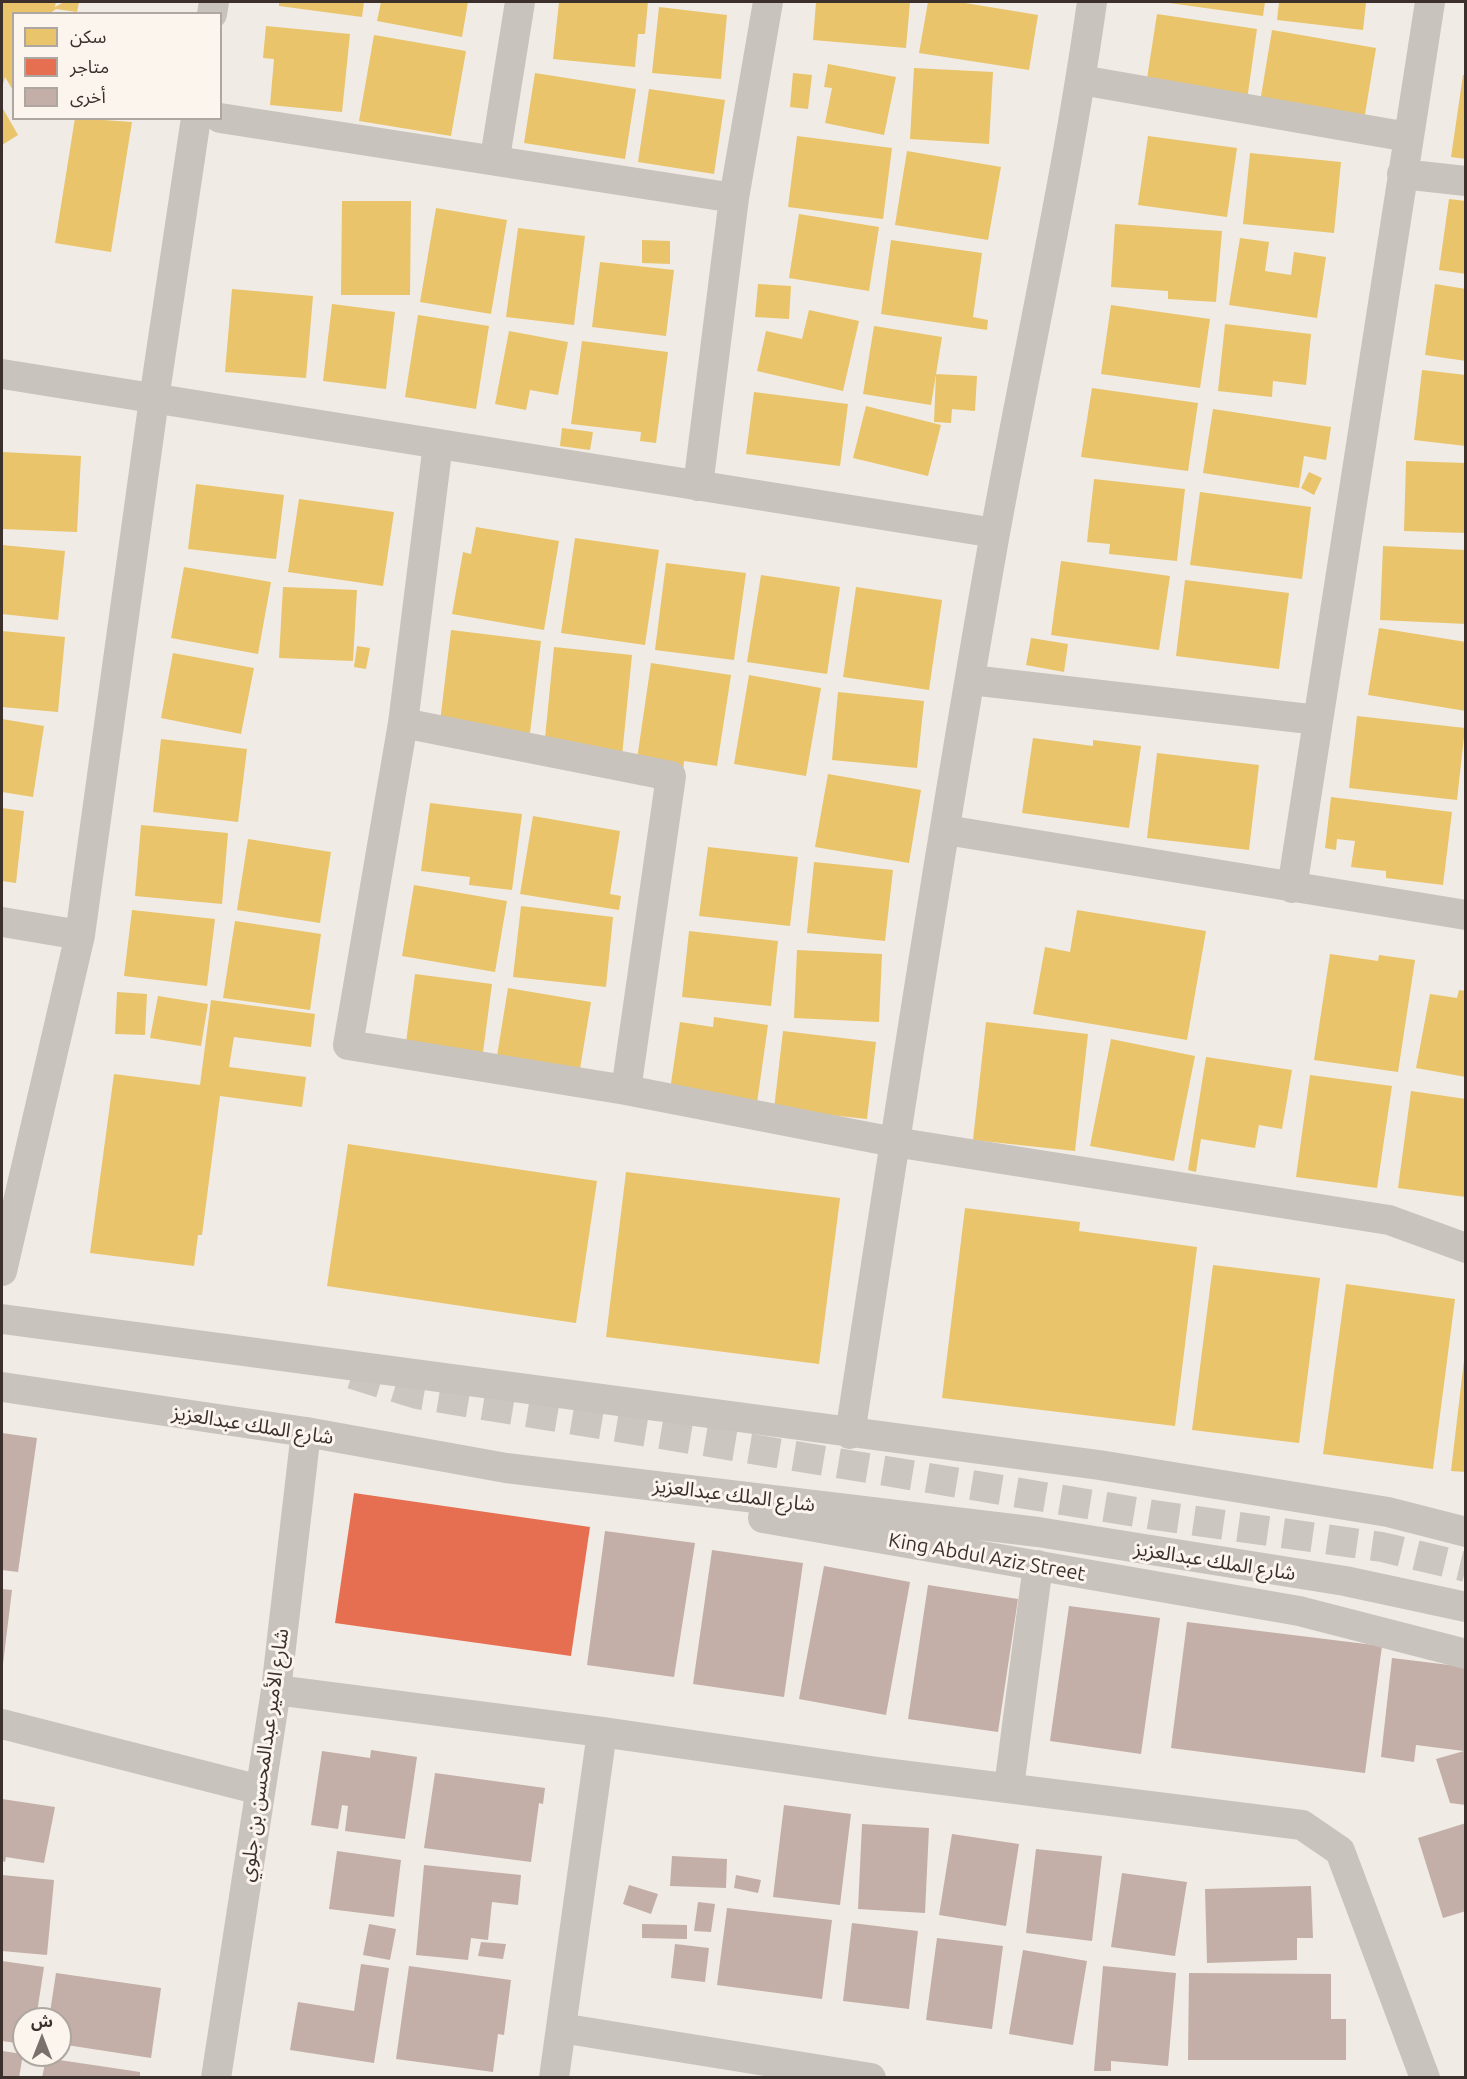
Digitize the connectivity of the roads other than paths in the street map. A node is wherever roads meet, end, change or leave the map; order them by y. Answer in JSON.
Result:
{"nodes":[{"id":1,"x":520,"y":2,"type":"edge"},
{"id":2,"x":768,"y":2,"type":"edge"},
{"id":3,"x":1092,"y":2,"type":"edge"},
{"id":4,"x":1430,"y":2,"type":"edge"},
{"id":5,"x":1081,"y":80,"type":"junction"},
{"id":6,"x":222,"y":118,"type":"edge"},
{"id":7,"x":196,"y":120,"type":"edge"},
{"id":8,"x":1408,"y":137,"type":"junction"},
{"id":9,"x":495,"y":159,"type":"junction"},
{"id":10,"x":1402,"y":174,"type":"junction"},
{"id":11,"x":1466,"y":181,"type":"edge"},
{"id":12,"x":734,"y":198,"type":"junction"},
{"id":13,"x":2,"y":374,"type":"edge"},
{"id":14,"x":154,"y":399,"type":"junction"},
{"id":15,"x":438,"y":444,"type":"junction"},
{"id":16,"x":699,"y":486,"type":"junction"},
{"id":17,"x":995,"y":533,"type":"junction"},
{"id":18,"x":971,"y":680,"type":"junction"},
{"id":19,"x":1318,"y":720,"type":"junction"},
{"id":20,"x":403,"y":723,"type":"junction"},
{"id":21,"x":946,"y":830,"type":"junction"},
{"id":22,"x":1292,"y":888,"type":"junction"},
{"id":23,"x":1466,"y":915,"type":"edge"},
{"id":24,"x":2,"y":922,"type":"edge"},
{"id":25,"x":80,"y":935,"type":"junction"},
{"id":26,"x":626,"y":1090,"type":"junction"},
{"id":27,"x":894,"y":1142,"type":"junction"},
{"id":28,"x":1466,"y":1248,"type":"edge"},
{"id":29,"x":2,"y":1271,"type":"edge"},
{"id":30,"x":2,"y":1319,"type":"edge"},
{"id":31,"x":2,"y":1388,"type":"edge"},
{"id":32,"x":306,"y":1432,"type":"junction"},
{"id":33,"x":850,"y":1434,"type":"junction"},
{"id":34,"x":506,"y":1468,"type":"junction"},
{"id":35,"x":1466,"y":1532,"type":"edge"},
{"id":36,"x":1038,"y":1565,"type":"junction"},
{"id":37,"x":1466,"y":1607,"type":"edge"},
{"id":38,"x":1466,"y":1654,"type":"edge"},
{"id":39,"x":276,"y":1690,"type":"junction"},
{"id":40,"x":2,"y":1724,"type":"edge"},
{"id":41,"x":602,"y":1732,"type":"junction"},
{"id":42,"x":1009,"y":1787,"type":"junction"},
{"id":43,"x":260,"y":1790,"type":"junction"},
{"id":44,"x":561,"y":2028,"type":"junction"},
{"id":45,"x":216,"y":2078,"type":"edge"},
{"id":46,"x":554,"y":2078,"type":"edge"},
{"id":47,"x":871,"y":2078,"type":"edge"},
{"id":48,"x":1425,"y":2078,"type":"edge"}],
"edges":[{"from":1,"to":9,"type":"street"},
{"from":2,"to":12,"type":"street"},
{"from":3,"to":5,"type":"street"},
{"from":4,"to":8,"type":"street"},
{"from":5,"to":8,"type":"street"},
{"from":5,"to":17,"type":"street"},
{"from":6,"to":9,"type":"street"},
{"from":7,"to":14,"type":"street"},
{"from":8,"to":10,"type":"street"},
{"from":9,"to":12,"type":"street"},
{"from":10,"to":11,"type":"street"},
{"from":10,"to":19,"type":"street"},
{"from":12,"to":16,"type":"street"},
{"from":13,"to":14,"type":"street"},
{"from":14,"to":15,"type":"street"},
{"from":14,"to":25,"type":"street"},
{"from":15,"to":16,"type":"street"},
{"from":15,"to":20,"type":"street"},
{"from":16,"to":17,"type":"street"},
{"from":17,"to":18,"type":"street"},
{"from":18,"to":19,"type":"street"},
{"from":18,"to":21,"type":"street"},
{"from":19,"to":22,"type":"street"},
{"from":20,"to":26,"type":"street"},
{"from":20,"to":26,"type":"street"},
{"from":21,"to":22,"type":"street"},
{"from":21,"to":27,"type":"street"},
{"from":22,"to":23,"type":"street"},
{"from":24,"to":25,"type":"street"},
{"from":25,"to":29,"type":"street"},
{"from":26,"to":27,"type":"street"},
{"from":27,"to":28,"type":"street"},
{"from":27,"to":33,"type":"street"},
{"from":30,"to":33,"type":"street"},
{"from":31,"to":32,"type":"street","name":"شارع الملك عبدالعزيز"},
{"from":32,"to":34,"type":"street","name":"شارع الملك عبدالعزيز"},
{"from":32,"to":39,"type":"street","name":"شارع الأمير عبدالمحسن بن جلوي"},
{"from":33,"to":35,"type":"street"},
{"from":34,"to":36,"type":"street","name":"King Abdul Aziz Street"},
{"from":34,"to":37,"type":"street","name":"شارع الملك عبدالعزيز"},
{"from":36,"to":38,"type":"street","name":"King Abdul Aziz Street"},
{"from":36,"to":42,"type":"street"},
{"from":39,"to":41,"type":"street"},
{"from":39,"to":43,"type":"street","name":"شارع الأمير عبدالمحسن بن جلوي"},
{"from":40,"to":43,"type":"street"},
{"from":41,"to":42,"type":"street"},
{"from":41,"to":44,"type":"street"},
{"from":42,"to":48,"type":"street"},
{"from":43,"to":45,"type":"street","name":"شارع الأمير عبدالمحسن بن جلوي"},
{"from":44,"to":46,"type":"street"},
{"from":44,"to":47,"type":"street"}]}
